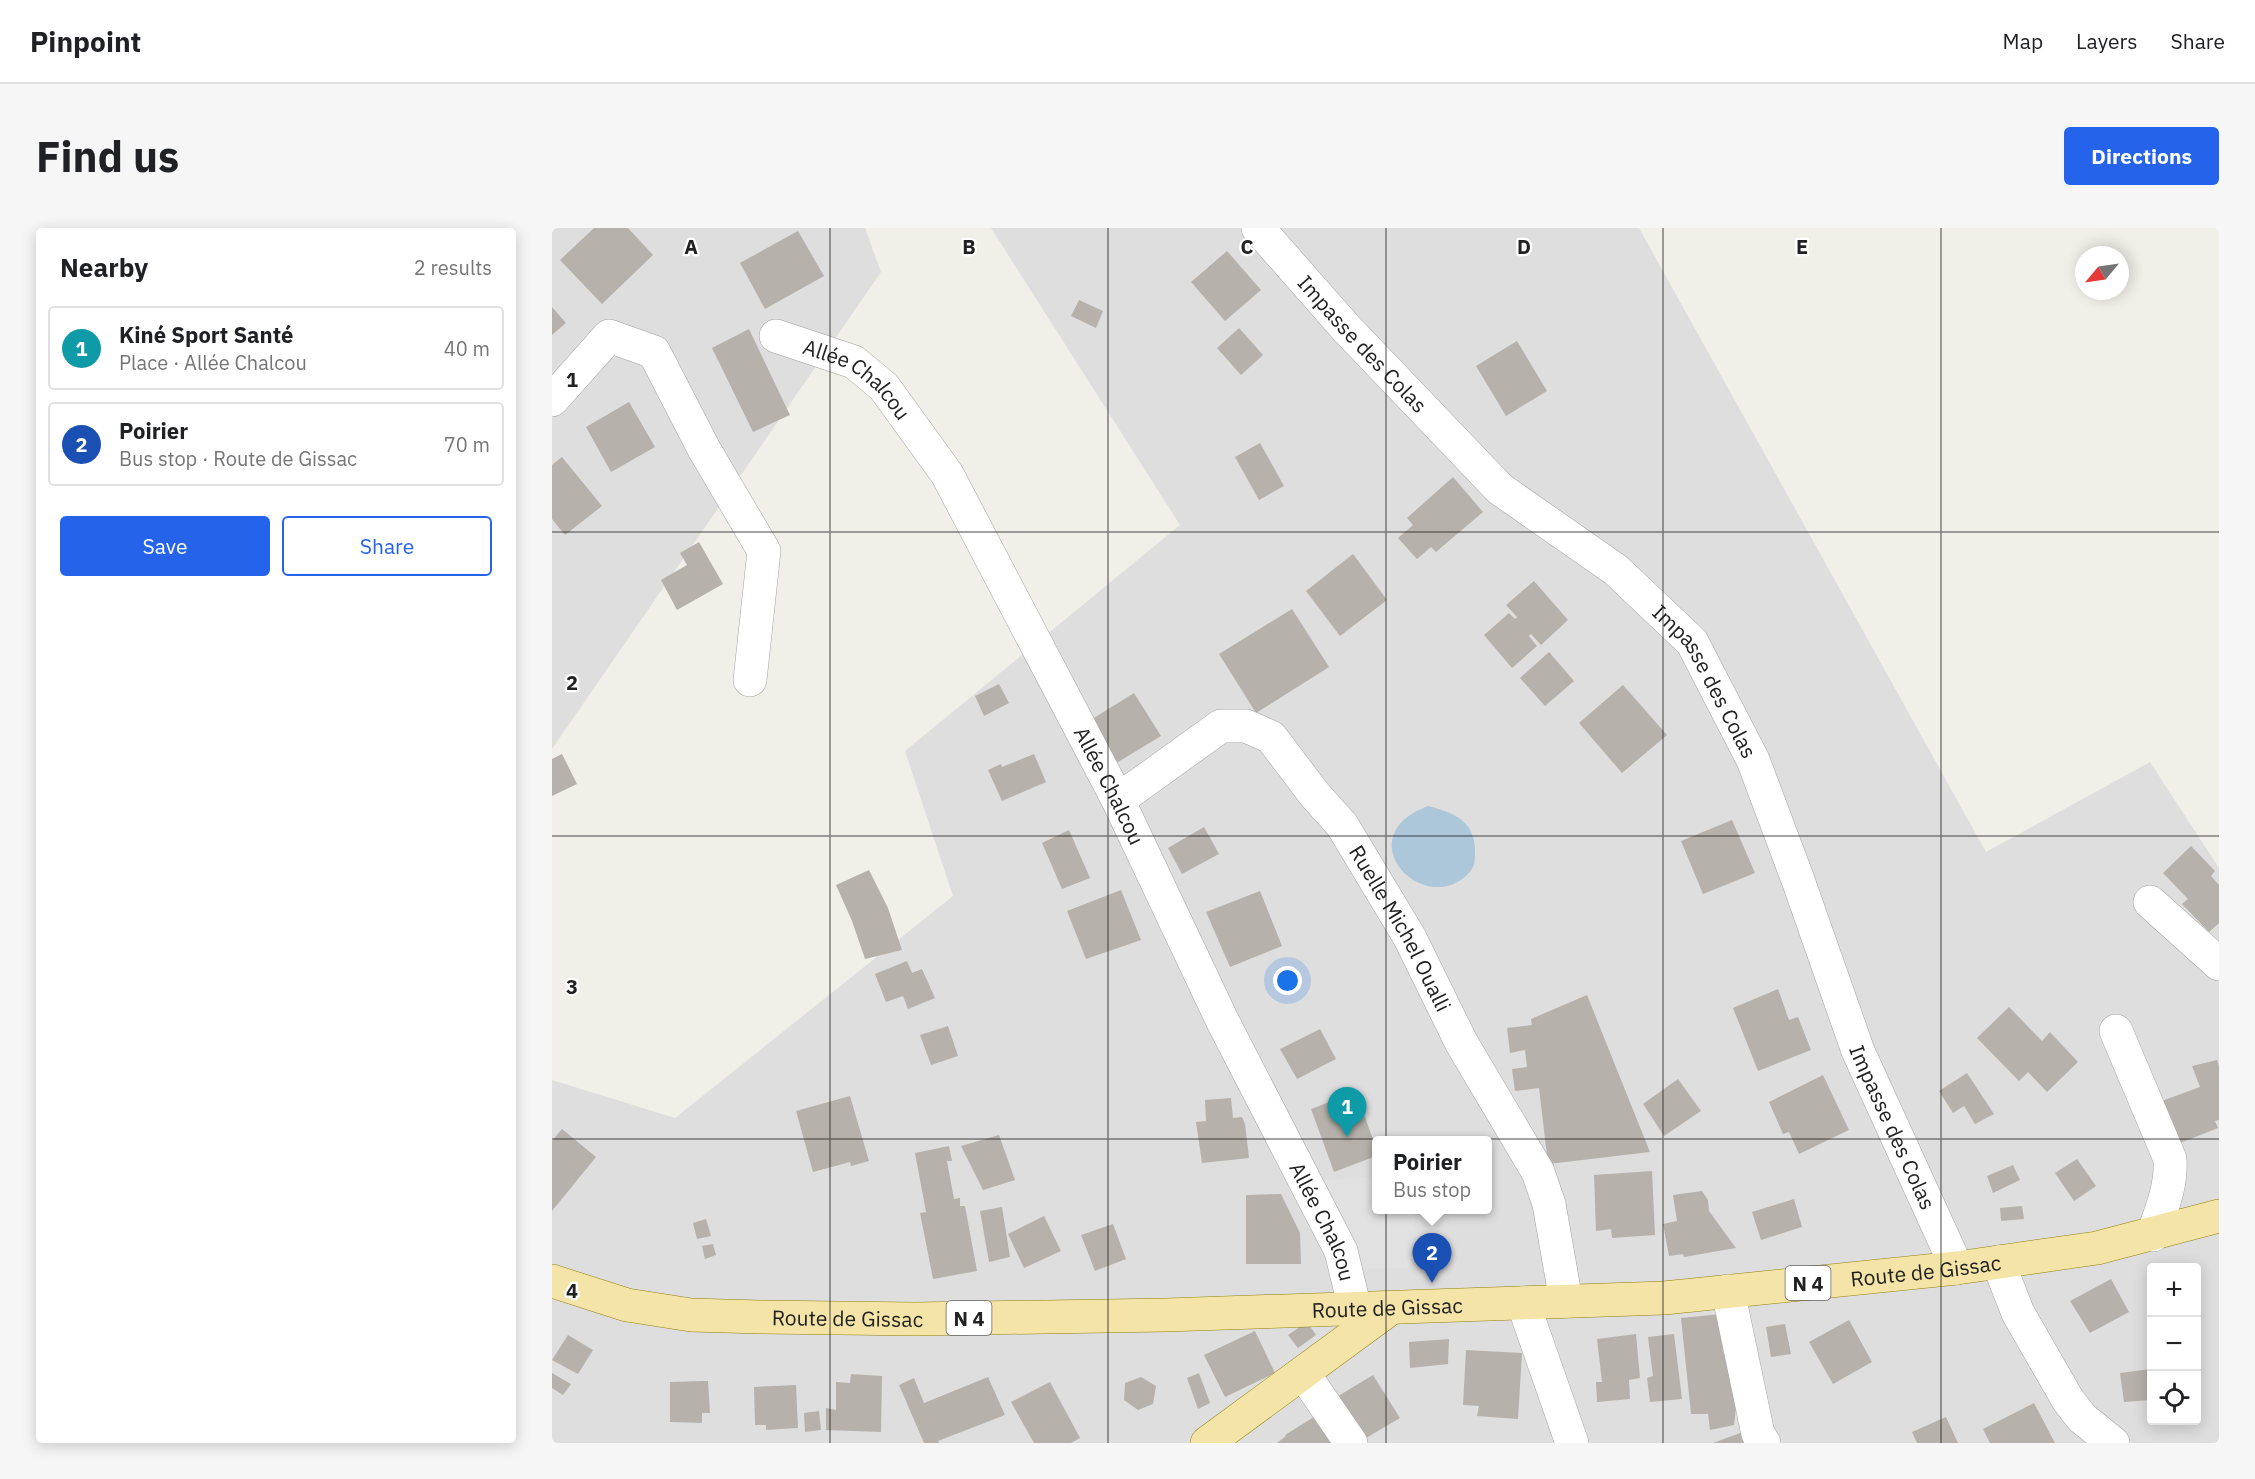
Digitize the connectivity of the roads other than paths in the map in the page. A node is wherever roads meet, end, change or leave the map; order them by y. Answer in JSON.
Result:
{"nodes":[{"id":1,"x":1258,"y":228,"type":"edge"},
{"id":2,"x":776,"y":336,"type":"dead end"},
{"id":3,"x":552,"y":400,"type":"edge"},
{"id":4,"x":750,"y":680,"type":"dead end"},
{"id":5,"x":1118,"y":800,"type":"junction"},
{"id":6,"x":2150,"y":902,"type":"dead end"},
{"id":7,"x":2219,"y":964,"type":"edge"},
{"id":8,"x":2116,"y":1031,"type":"dead end"},
{"id":9,"x":2219,"y":1216,"type":"edge"},
{"id":10,"x":2153,"y":1235,"type":"junction"},
{"id":11,"x":1998,"y":1262,"type":"junction"},
{"id":12,"x":1957,"y":1268,"type":"junction"},
{"id":13,"x":552,"y":1281,"type":"edge"},
{"id":14,"x":1728,"y":1291,"type":"junction"},
{"id":15,"x":1566,"y":1301,"type":"junction"},
{"id":16,"x":1523,"y":1303,"type":"junction"},
{"id":17,"x":1391,"y":1308,"type":"junction"},
{"id":18,"x":1355,"y":1309,"type":"junction"},
{"id":19,"x":1303,"y":1373,"type":"junction"},
{"id":20,"x":1207,"y":1443,"type":"edge"},
{"id":21,"x":1352,"y":1443,"type":"edge"},
{"id":22,"x":1572,"y":1443,"type":"edge"},
{"id":23,"x":1764,"y":1443,"type":"edge"},
{"id":24,"x":2112,"y":1443,"type":"edge"}],
"edges":[{"from":1,"to":12,"type":"street","name":"Impasse des Colas"},
{"from":2,"to":5,"type":"street","name":"Allée Chalcou"},
{"from":3,"to":4,"type":"street"},
{"from":5,"to":15,"type":"street","name":"Ruelle Michel Oualli"},
{"from":5,"to":18,"type":"street","name":"Allée Chalcou"},
{"from":6,"to":7,"type":"street"},
{"from":8,"to":10,"type":"street"},
{"from":9,"to":10,"type":"main road","name":"Route de Gissac","number":"N 4"},
{"from":10,"to":11,"type":"main road","name":"Route de Gissac","number":"N 4"},
{"from":11,"to":12,"type":"main road","name":"Route de Gissac","number":"N 4"},
{"from":11,"to":24,"type":"street"},
{"from":12,"to":14,"type":"main road","name":"Route de Gissac","number":"N 4"},
{"from":13,"to":18,"type":"main road","name":"Route de Gissac","number":"N 4"},
{"from":14,"to":15,"type":"main road","name":"Route de Gissac","number":"N 4"},
{"from":14,"to":23,"type":"street"},
{"from":15,"to":16,"type":"main road","name":"Route de Gissac","number":"N 4"},
{"from":16,"to":17,"type":"main road","name":"Route de Gissac","number":"N 4"},
{"from":16,"to":22,"type":"street"},
{"from":17,"to":18,"type":"main road","name":"Route de Gissac","number":"N 4"},
{"from":17,"to":19,"type":"main road"},
{"from":19,"to":20,"type":"main road"},
{"from":19,"to":21,"type":"street"}]}
